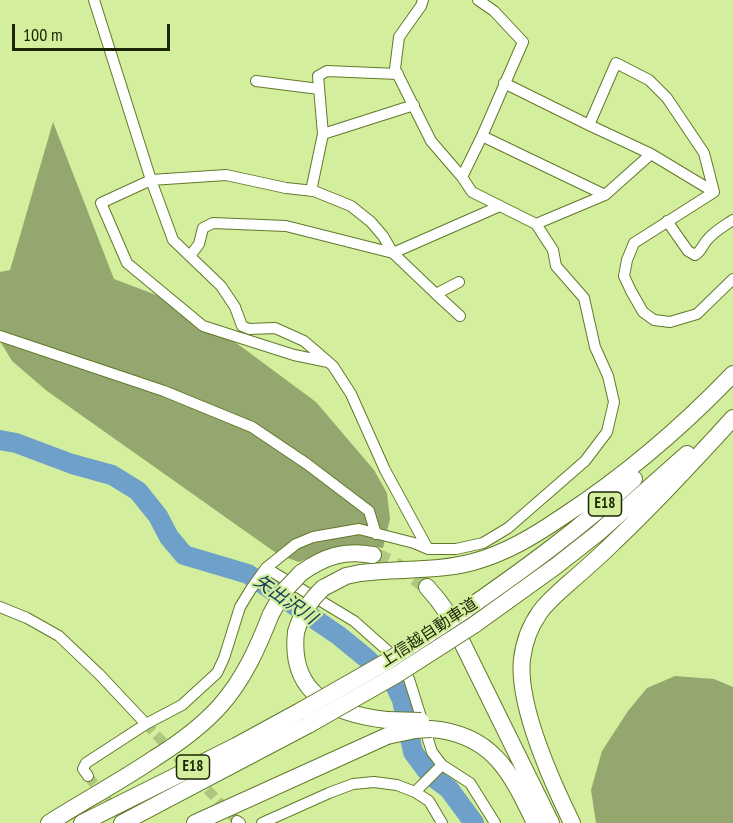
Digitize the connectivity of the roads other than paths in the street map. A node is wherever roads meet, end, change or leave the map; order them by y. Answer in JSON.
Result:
{"nodes":[{"id":1,"x":94,"y":0,"type":"edge"},
{"id":2,"x":423,"y":0,"type":"edge"},
{"id":3,"x":478,"y":0,"type":"edge"},
{"id":4,"x":398,"y":74,"type":"junction"},
{"id":5,"x":256,"y":81,"type":"dead end"},
{"id":6,"x":504,"y":83,"type":"junction"},
{"id":7,"x":319,"y":89,"type":"junction"},
{"id":8,"x":414,"y":105,"type":"junction"},
{"id":9,"x":589,"y":125,"type":"junction"},
{"id":10,"x":323,"y":134,"type":"junction"},
{"id":11,"x":482,"y":136,"type":"junction"},
{"id":12,"x":651,"y":154,"type":"junction"},
{"id":13,"x":462,"y":177,"type":"junction"},
{"id":14,"x":151,"y":180,"type":"junction"},
{"id":15,"x":311,"y":191,"type":"junction"},
{"id":16,"x":714,"y":192,"type":"junction"},
{"id":17,"x":605,"y":195,"type":"junction"},
{"id":18,"x":500,"y":206,"type":"junction"},
{"id":19,"x":733,"y":220,"type":"edge"},
{"id":20,"x":667,"y":221,"type":"junction"},
{"id":21,"x":537,"y":224,"type":"junction"},
{"id":22,"x":393,"y":253,"type":"junction"},
{"id":23,"x":190,"y":256,"type":"junction"},
{"id":24,"x":733,"y":279,"type":"edge"},
{"id":25,"x":459,"y":282,"type":"dead end"},
{"id":26,"x":436,"y":294,"type":"junction"},
{"id":27,"x":460,"y":316,"type":"dead end"},
{"id":28,"x":0,"y":336,"type":"edge"},
{"id":29,"x":328,"y":362,"type":"junction"},
{"id":30,"x":733,"y":374,"type":"edge"},
{"id":31,"x":733,"y":383,"type":"edge"},
{"id":32,"x":733,"y":409,"type":"edge"},
{"id":33,"x":733,"y":418,"type":"edge"},
{"id":34,"x":376,"y":534,"type":"junction"},
{"id":35,"x":428,"y":549,"type":"junction"},
{"id":36,"x":373,"y":555,"type":"tunnel mouth"},
{"id":37,"x":264,"y":571,"type":"junction"},
{"id":38,"x":427,"y":587,"type":"tunnel mouth"},
{"id":39,"x":0,"y":606,"type":"edge"},
{"id":40,"x":469,"y":618,"type":"junction"},
{"id":41,"x":306,"y":717,"type":"junction"},
{"id":42,"x":146,"y":724,"type":"junction"},
{"id":43,"x":387,"y":728,"type":"junction"},
{"id":44,"x":440,"y":767,"type":"junction"},
{"id":45,"x":88,"y":776,"type":"dead end"},
{"id":46,"x":417,"y":790,"type":"junction"},
{"id":47,"x":49,"y":823,"type":"edge"},
{"id":48,"x":82,"y":823,"type":"edge"},
{"id":49,"x":122,"y":823,"type":"edge"},
{"id":50,"x":195,"y":823,"type":"edge"},
{"id":51,"x":262,"y":823,"type":"edge"},
{"id":52,"x":442,"y":823,"type":"edge"},
{"id":53,"x":495,"y":823,"type":"edge"},
{"id":54,"x":535,"y":823,"type":"edge"},
{"id":55,"x":551,"y":823,"type":"edge"},
{"id":56,"x":572,"y":823,"type":"edge"}],
"edges":[{"from":1,"to":14,"type":"street"},
{"from":2,"to":4,"type":"street"},
{"from":3,"to":6,"type":"street"},
{"from":4,"to":7,"type":"street"},
{"from":4,"to":8,"type":"street"},
{"from":5,"to":7,"type":"street"},
{"from":6,"to":9,"type":"street"},
{"from":6,"to":11,"type":"street"},
{"from":7,"to":10,"type":"street"},
{"from":8,"to":10,"type":"street"},
{"from":8,"to":13,"type":"street"},
{"from":9,"to":12,"type":"street"},
{"from":9,"to":16,"type":"street"},
{"from":10,"to":15,"type":"street"},
{"from":11,"to":13,"type":"street"},
{"from":11,"to":17,"type":"street"},
{"from":12,"to":16,"type":"street"},
{"from":12,"to":17,"type":"street"},
{"from":13,"to":18,"type":"street"},
{"from":14,"to":15,"type":"street"},
{"from":14,"to":23,"type":"street"},
{"from":14,"to":29,"type":"street"},
{"from":15,"to":22,"type":"street"},
{"from":16,"to":20,"type":"street"},
{"from":17,"to":21,"type":"street"},
{"from":18,"to":21,"type":"street"},
{"from":18,"to":22,"type":"street"},
{"from":19,"to":20,"type":"street"},
{"from":20,"to":24,"type":"street"},
{"from":21,"to":35,"type":"street"},
{"from":22,"to":23,"type":"street"},
{"from":22,"to":26,"type":"street"},
{"from":23,"to":29,"type":"street"},
{"from":25,"to":26,"type":"street"},
{"from":26,"to":27,"type":"street"},
{"from":28,"to":34,"type":"street"},
{"from":29,"to":35,"type":"street"},
{"from":30,"to":43,"type":"highway","bridge":true},
{"from":31,"to":40,"type":"highway","name":"上信越自動車道","number":"E18"},
{"from":32,"to":40,"type":"highway","name":"上信越自動車道","number":"E18"},
{"from":33,"to":56,"type":"highway"},
{"from":34,"to":35,"type":"street"},
{"from":34,"to":37,"type":"street"},
{"from":36,"to":47,"type":"highway","bridge":true},
{"from":37,"to":42,"type":"street"},
{"from":37,"to":44,"type":"street"},
{"from":38,"to":55,"type":"highway"},
{"from":39,"to":42,"type":"street"},
{"from":40,"to":41,"type":"highway","name":"上信越自動車道","number":"E18","bridge":true},
{"from":41,"to":48,"type":"highway","name":"上信越自動車道","number":"E18"},
{"from":41,"to":49,"type":"highway","name":"上信越自動車道","number":"E18"},
{"from":42,"to":45,"type":"street"},
{"from":43,"to":50,"type":"highway"},
{"from":43,"to":54,"type":"highway","bridge":true},
{"from":44,"to":46,"type":"street"},
{"from":44,"to":53,"type":"street"},
{"from":46,"to":51,"type":"street"},
{"from":46,"to":52,"type":"street"}]}
